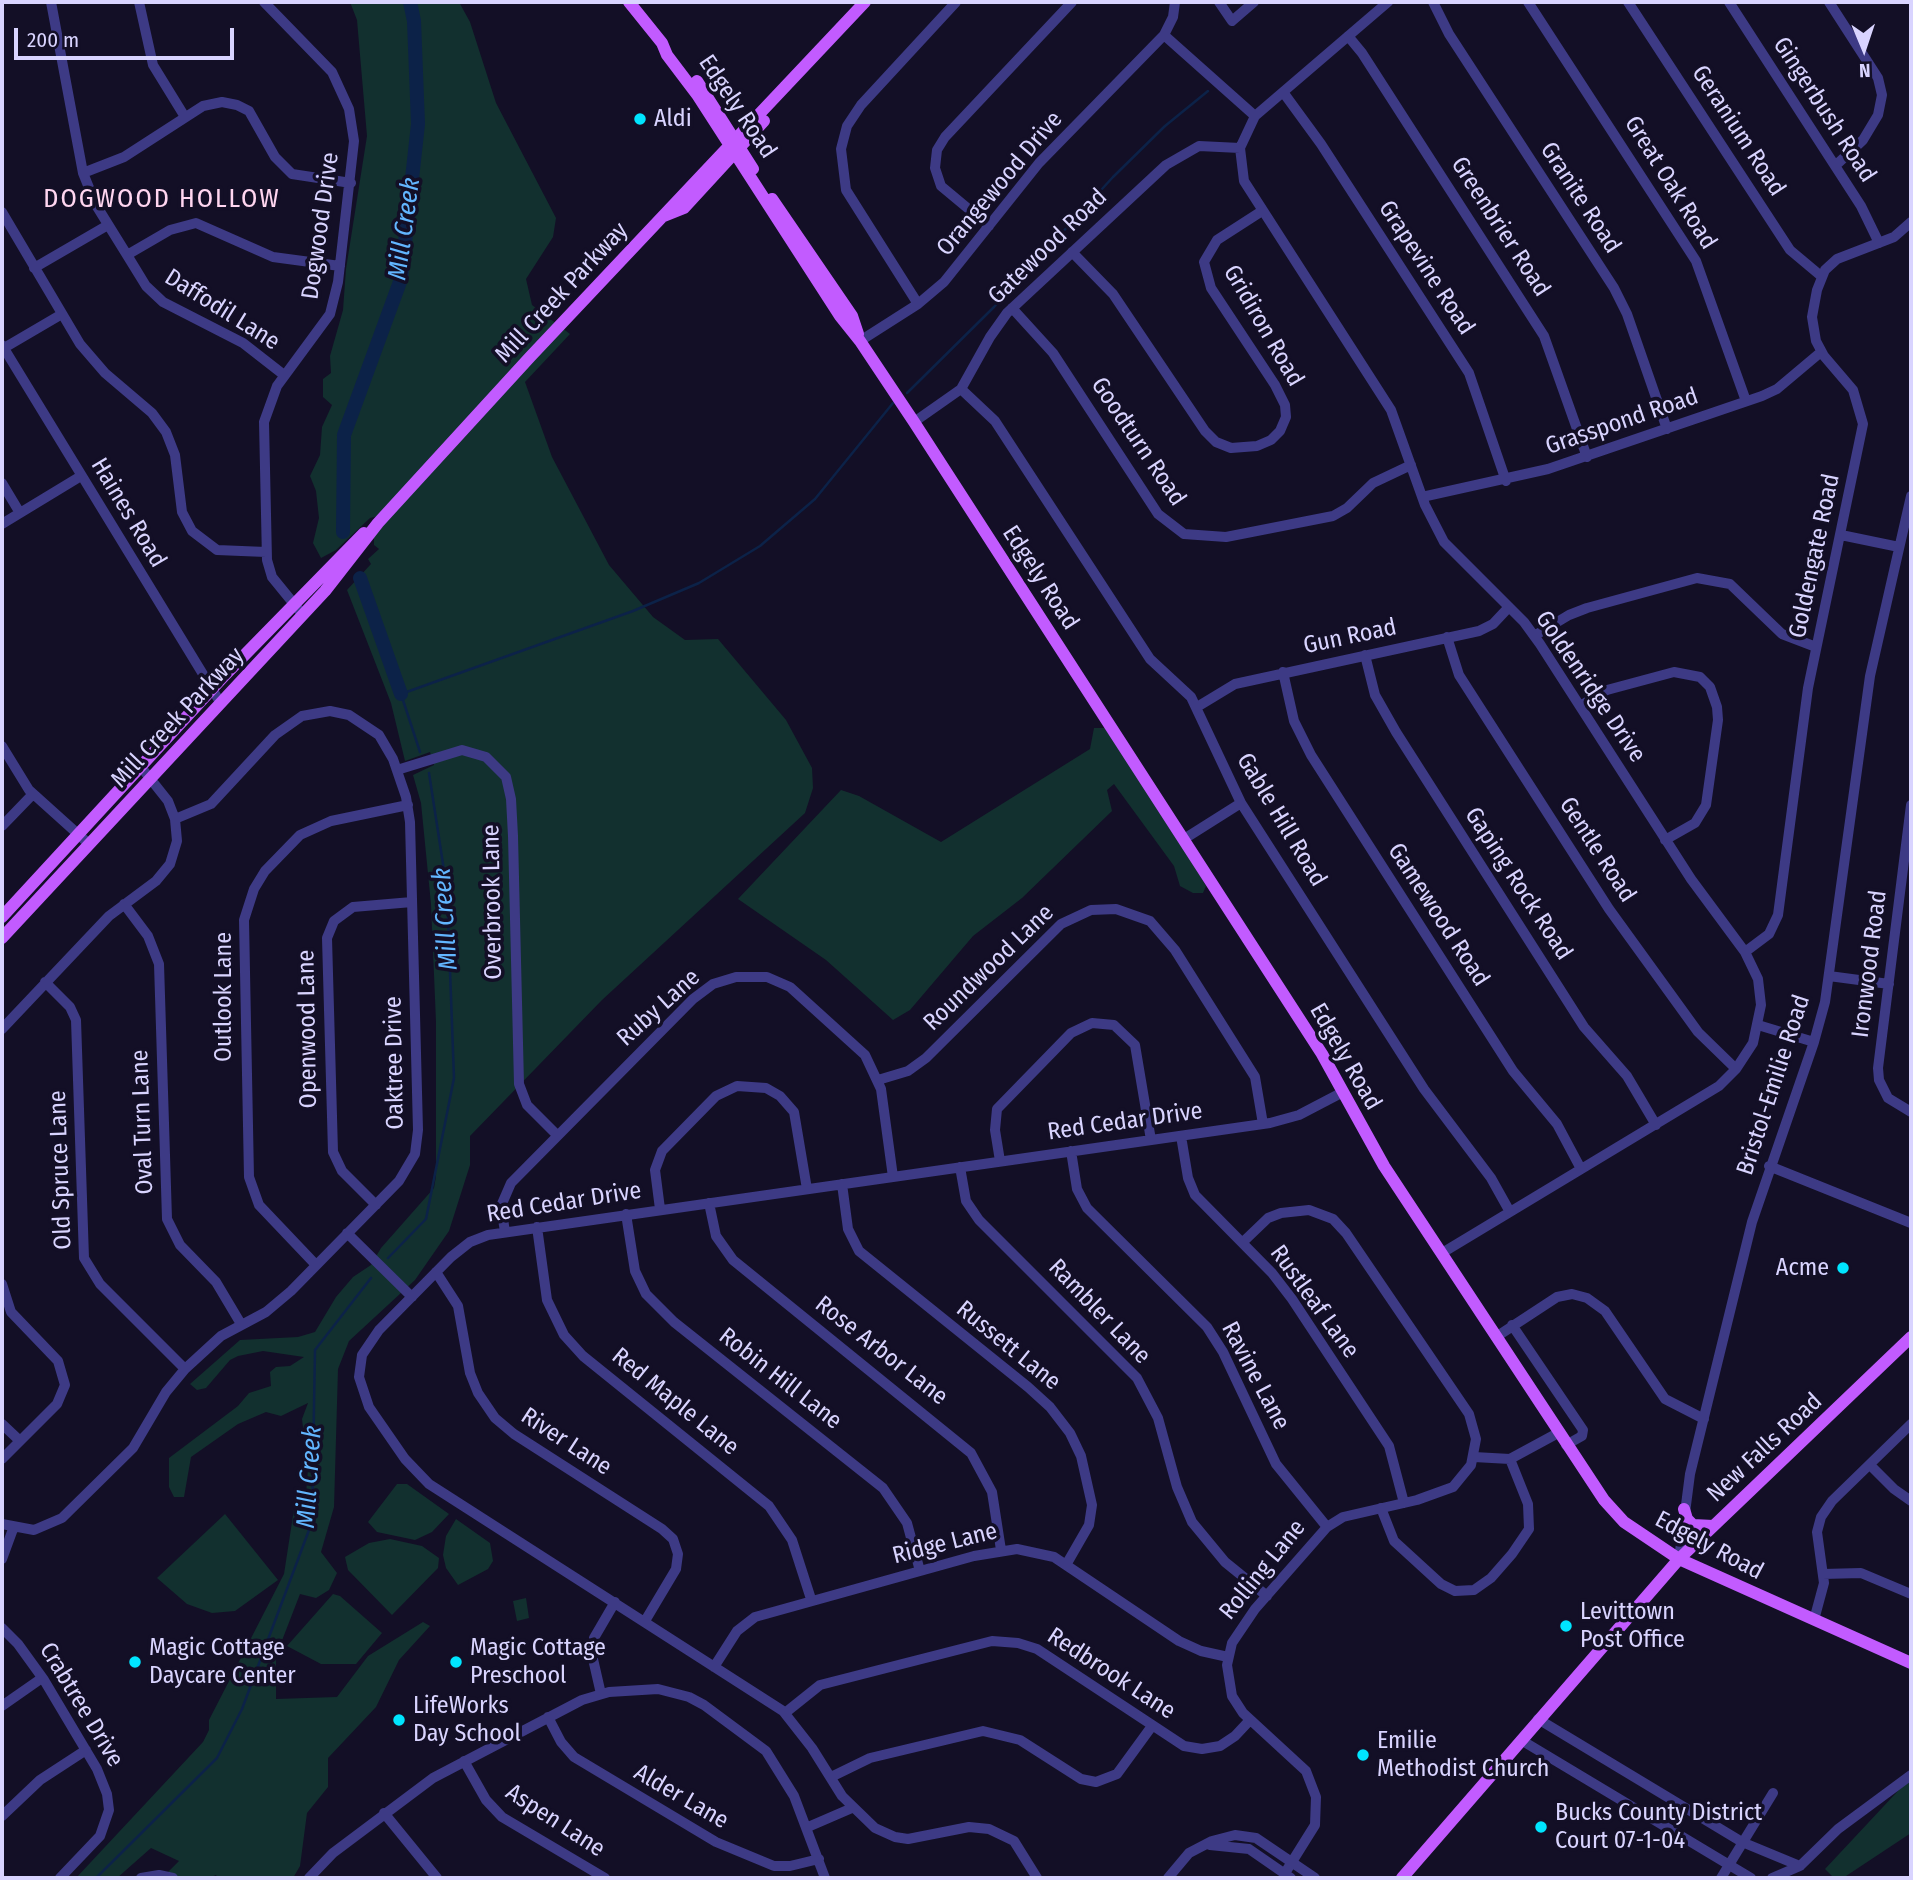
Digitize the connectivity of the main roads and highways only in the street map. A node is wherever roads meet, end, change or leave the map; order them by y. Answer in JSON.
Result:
{"nodes":[{"id":1,"x":629,"y":2,"type":"edge"},
{"id":2,"x":865,"y":2,"type":"edge"},
{"id":3,"x":735,"y":147,"type":"junction"},
{"id":4,"x":378,"y":523,"type":"junction"},
{"id":5,"x":2,"y":916,"type":"edge"},
{"id":6,"x":2,"y":938,"type":"edge"},
{"id":7,"x":1911,"y":1337,"type":"edge"},
{"id":8,"x":1684,"y":1509,"type":"road end"},
{"id":9,"x":1713,"y":1526,"type":"junction"},
{"id":10,"x":1679,"y":1559,"type":"junction"},
{"id":11,"x":1910,"y":1663,"type":"edge"},
{"id":12,"x":1402,"y":1878,"type":"edge"}],
"edges":[{"from":1,"to":3,"type":"main road","name":"Edgely Road"},
{"from":2,"to":3,"type":"main road","name":"Mill Creek Parkway"},
{"from":3,"to":4,"type":"main road","name":"Mill Creek Parkway"},
{"from":3,"to":10,"type":"main road","name":"Edgely Road"},
{"from":4,"to":5,"type":"main road","name":"Mill Creek Parkway"},
{"from":4,"to":6,"type":"main road","name":"Mill Creek Parkway"},
{"from":7,"to":9,"type":"main road","name":"New Falls Road"},
{"from":8,"to":9,"type":"main road"},
{"from":9,"to":10,"type":"main road","name":"New Falls Road"},
{"from":10,"to":11,"type":"main road","name":"Edgely Road"},
{"from":10,"to":12,"type":"main road","name":"New Falls Road"}]}
